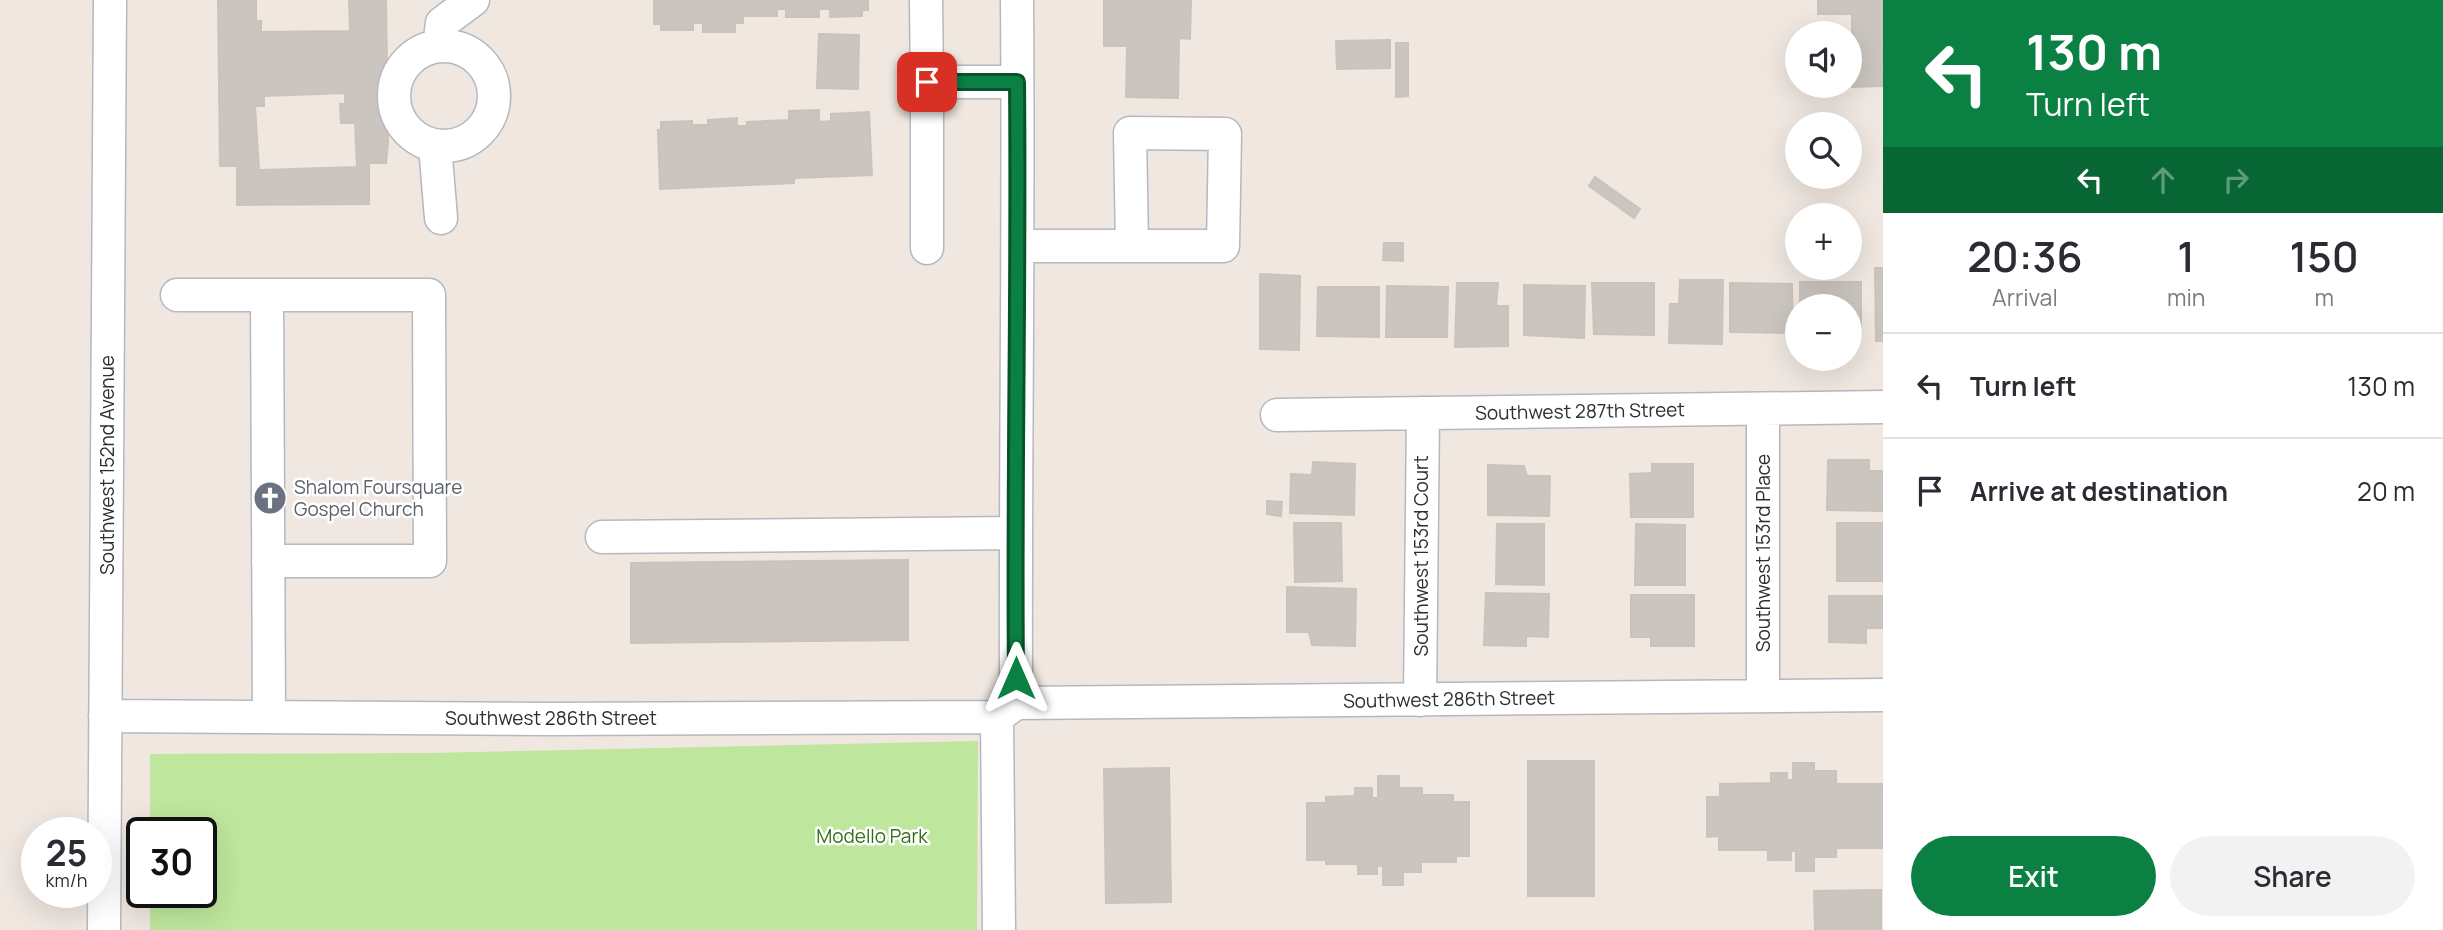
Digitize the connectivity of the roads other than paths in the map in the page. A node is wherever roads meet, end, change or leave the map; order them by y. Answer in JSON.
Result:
{"nodes":[{"id":1,"x":110,"y":0,"type":"edge"},
{"id":2,"x":473,"y":0,"type":"edge"},
{"id":3,"x":926,"y":0,"type":"edge"},
{"id":4,"x":1017,"y":0,"type":"edge"},
{"id":5,"x":439,"y":46,"type":"junction"},
{"id":6,"x":927,"y":82,"type":"junction"},
{"id":7,"x":1017,"y":82,"type":"junction"},
{"id":8,"x":435,"y":146,"type":"junction"},
{"id":9,"x":441,"y":218,"type":"dead end"},
{"id":10,"x":1132,"y":245,"type":"junction"},
{"id":11,"x":1019,"y":246,"type":"junction"},
{"id":12,"x":927,"y":248,"type":"dead end"},
{"id":13,"x":177,"y":295,"type":"dead end"},
{"id":14,"x":267,"y":295,"type":"junction"},
{"id":15,"x":1883,"y":407,"type":"edge"},
{"id":16,"x":1763,"y":409,"type":"junction"},
{"id":17,"x":1423,"y":413,"type":"junction"},
{"id":18,"x":1278,"y":415,"type":"dead end"},
{"id":19,"x":1015,"y":533,"type":"junction"},
{"id":20,"x":602,"y":537,"type":"dead end"},
{"id":21,"x":268,"y":561,"type":"junction"},
{"id":22,"x":1883,"y":695,"type":"edge"},
{"id":23,"x":1763,"y":696,"type":"junction"},
{"id":24,"x":1420,"y":700,"type":"junction"},
{"id":25,"x":1007,"y":710,"type":"junction"},
{"id":26,"x":105,"y":716,"type":"junction"},
{"id":27,"x":269,"y":717,"type":"junction"},
{"id":28,"x":103,"y":930,"type":"edge"},
{"id":29,"x":999,"y":930,"type":"edge"}],
"edges":[{"from":1,"to":26,"type":"street","name":"Southwest 152nd Avenue"},
{"from":2,"to":5,"type":"street"},
{"from":3,"to":6,"type":"street"},
{"from":4,"to":7,"type":"street"},
{"from":5,"to":8,"type":"street"},
{"from":5,"to":8,"type":"street"},
{"from":6,"to":7,"type":"street"},
{"from":6,"to":12,"type":"street"},
{"from":7,"to":11,"type":"street"},
{"from":8,"to":9,"type":"street"},
{"from":10,"to":10,"type":"street"},
{"from":10,"to":11,"type":"street"},
{"from":11,"to":19,"type":"street"},
{"from":13,"to":14,"type":"street"},
{"from":14,"to":21,"type":"street"},
{"from":14,"to":21,"type":"street"},
{"from":15,"to":16,"type":"street","name":"Southwest 287th Street"},
{"from":16,"to":17,"type":"street","name":"Southwest 287th Street"},
{"from":16,"to":23,"type":"street","name":"Southwest 153rd Place"},
{"from":17,"to":18,"type":"street","name":"Southwest 287th Street"},
{"from":17,"to":24,"type":"street","name":"Southwest 153rd Court"},
{"from":19,"to":20,"type":"street"},
{"from":19,"to":25,"type":"street"},
{"from":21,"to":27,"type":"street"},
{"from":22,"to":23,"type":"street","name":"Southwest 286th Street"},
{"from":23,"to":24,"type":"street","name":"Southwest 286th Street"},
{"from":24,"to":25,"type":"street","name":"Southwest 286th Street"},
{"from":25,"to":27,"type":"street","name":"Southwest 286th Street"},
{"from":25,"to":29,"type":"street"},
{"from":26,"to":27,"type":"street","name":"Southwest 286th Street"},
{"from":26,"to":28,"type":"street","name":"Southwest 152nd Avenue"}]}
